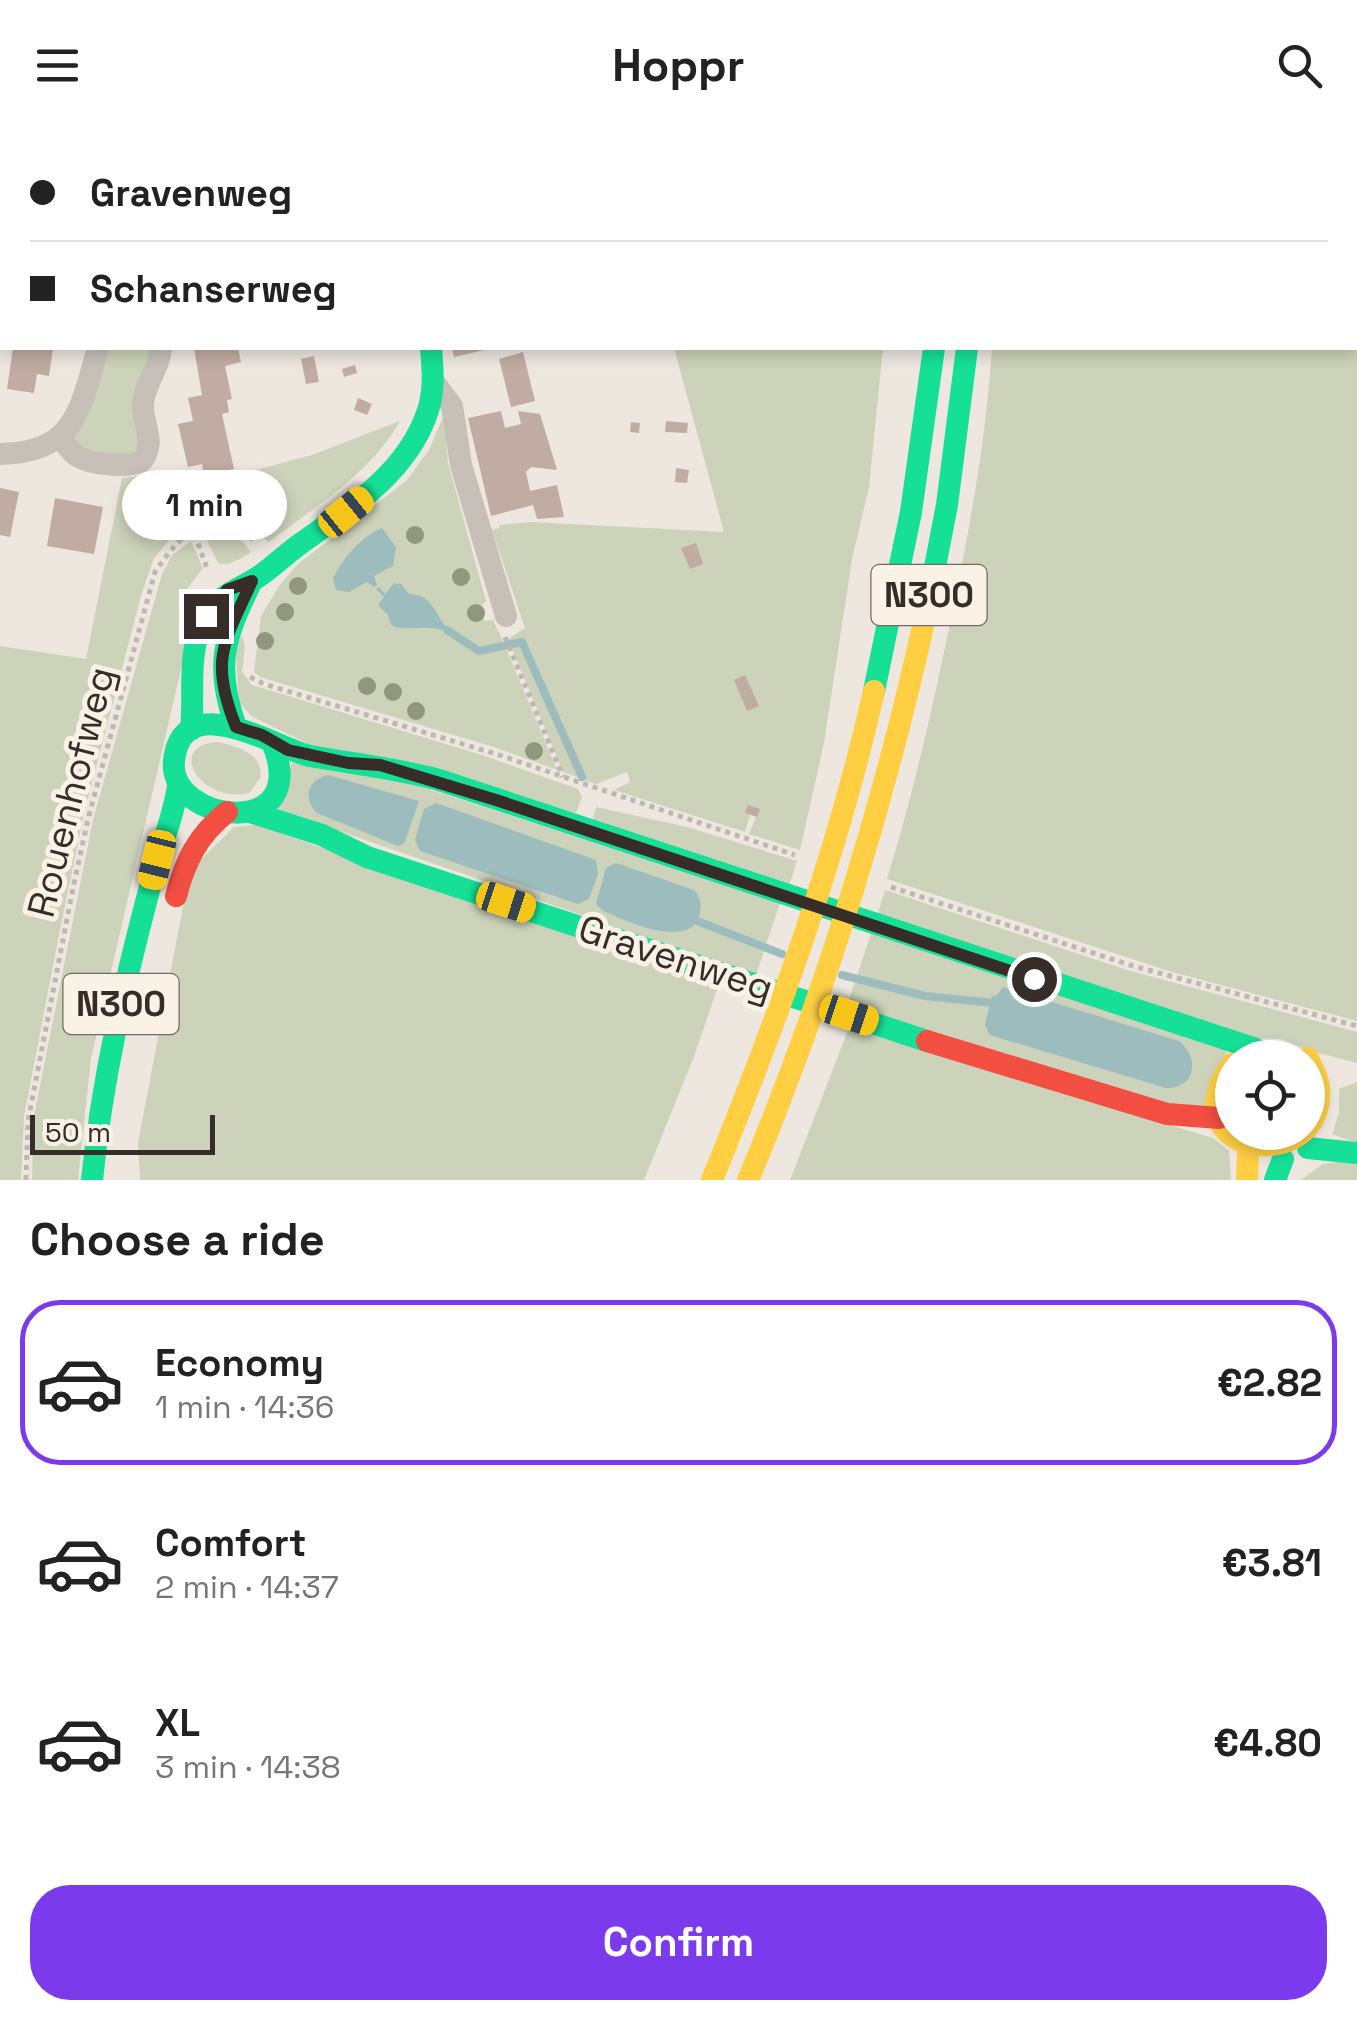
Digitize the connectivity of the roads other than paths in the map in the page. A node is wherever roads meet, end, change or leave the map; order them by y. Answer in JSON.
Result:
{"nodes":[{"id":1,"x":97,"y":350,"type":"edge"},
{"id":2,"x":161,"y":350,"type":"edge"},
{"id":3,"x":430,"y":350,"type":"edge"},
{"id":4,"x":934,"y":350,"type":"edge"},
{"id":5,"x":968,"y":350,"type":"edge"},
{"id":6,"x":434,"y":382,"type":"junction"},
{"id":7,"x":61,"y":437,"type":"junction"},
{"id":8,"x":0,"y":454,"type":"edge"},
{"id":9,"x":252,"y":581,"type":"junction"},
{"id":10,"x":506,"y":628,"type":"road end"},
{"id":11,"x":236,"y":727,"type":"junction"},
{"id":12,"x":191,"y":730,"type":"junction"},
{"id":13,"x":272,"y":742,"type":"junction"},
{"id":14,"x":178,"y":786,"type":"junction"},
{"id":15,"x":227,"y":812,"type":"junction"},
{"id":16,"x":253,"y":812,"type":"junction"},
{"id":17,"x":169,"y":921,"type":"dead end"},
{"id":18,"x":1215,"y":1042,"type":"edge"},
{"id":19,"x":1325,"y":1070,"type":"edge"},
{"id":20,"x":1215,"y":1118,"type":"edge"},
{"id":21,"x":1325,"y":1122,"type":"edge"},
{"id":22,"x":734,"y":1126,"type":"junction"},
{"id":23,"x":1243,"y":1150,"type":"edge"},
{"id":24,"x":1305,"y":1150,"type":"edge"},
{"id":25,"x":1325,"y":1150,"type":"edge"},
{"id":26,"x":1357,"y":1153,"type":"edge"},
{"id":27,"x":1248,"y":1154,"type":"junction"},
{"id":28,"x":1279,"y":1169,"type":"edge"},
{"id":29,"x":92,"y":1180,"type":"edge"},
{"id":30,"x":698,"y":1180,"type":"edge"},
{"id":31,"x":712,"y":1180,"type":"edge"},
{"id":32,"x":752,"y":1180,"type":"edge"},
{"id":33,"x":1247,"y":1180,"type":"edge"}],
"edges":[{"from":1,"to":7,"type":"street"},
{"from":2,"to":7,"type":"street"},
{"from":3,"to":6,"type":"main road"},
{"from":4,"to":22,"type":"main road","number":"N300"},
{"from":5,"to":32,"type":"main road","number":"N300"},
{"from":6,"to":9,"type":"main road"},
{"from":6,"to":10,"type":"street"},
{"from":7,"to":8,"type":"street"},
{"from":9,"to":11,"type":"main road"},
{"from":9,"to":12,"type":"main road"},
{"from":11,"to":12,"type":"main road"},
{"from":11,"to":13,"type":"main road"},
{"from":12,"to":14,"type":"main road"},
{"from":13,"to":16,"type":"main road"},
{"from":13,"to":18,"type":"main road"},
{"from":14,"to":15,"type":"main road"},
{"from":14,"to":29,"type":"main road","number":"N300"},
{"from":15,"to":16,"type":"main road"},
{"from":15,"to":17,"type":"main road","number":"N300"},
{"from":16,"to":20,"type":"main road","name":"Gravenweg"},
{"from":19,"to":21,"type":"main road"},
{"from":22,"to":30,"type":"main road","number":"N300"},
{"from":22,"to":31,"type":"main road","number":"N300"},
{"from":23,"to":27,"type":"main road"},
{"from":24,"to":28,"type":"main road"},
{"from":25,"to":26,"type":"main road"},
{"from":27,"to":28,"type":"main road"},
{"from":27,"to":33,"type":"main road"}]}
